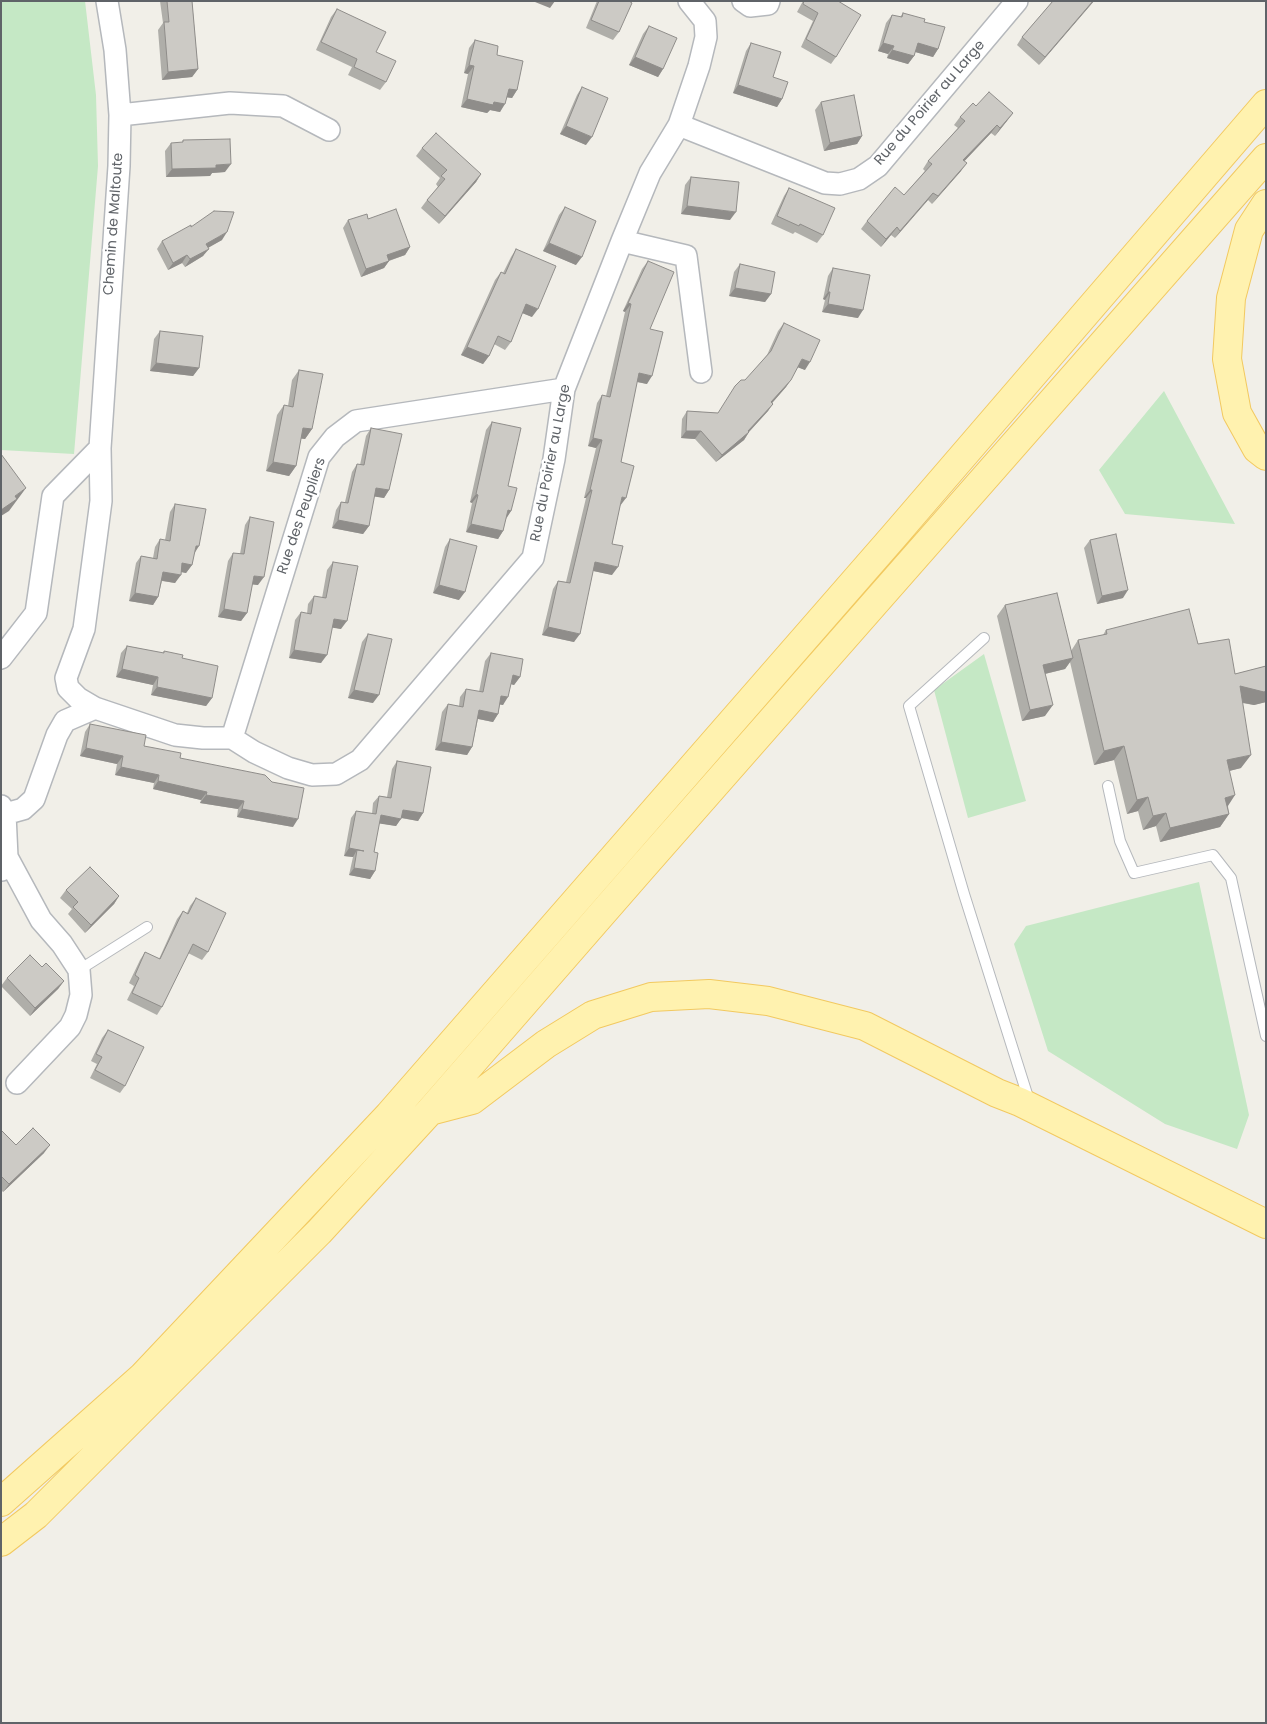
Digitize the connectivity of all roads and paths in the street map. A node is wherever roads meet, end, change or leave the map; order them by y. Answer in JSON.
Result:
{"nodes":[{"id":1,"x":107,"y":1,"type":"edge"},
{"id":2,"x":689,"y":1,"type":"edge"},
{"id":3,"x":744,"y":1,"type":"edge"},
{"id":4,"x":769,"y":1,"type":"edge"},
{"id":5,"x":1017,"y":1,"type":"edge"},
{"id":6,"x":1266,"y":104,"type":"edge"},
{"id":7,"x":120,"y":115,"type":"junction"},
{"id":8,"x":679,"y":125,"type":"junction"},
{"id":9,"x":329,"y":130,"type":"dead end"},
{"id":10,"x":1266,"y":158,"type":"edge"},
{"id":11,"x":1266,"y":204,"type":"edge"},
{"id":12,"x":622,"y":241,"type":"junction"},
{"id":13,"x":701,"y":372,"type":"dead end"},
{"id":14,"x":564,"y":389,"type":"junction"},
{"id":15,"x":100,"y":448,"type":"junction"},
{"id":16,"x":1266,"y":456,"type":"edge"},
{"id":17,"x":984,"y":638,"type":"dead end"},
{"id":18,"x":1,"y":658,"type":"edge"},
{"id":19,"x":94,"y":708,"type":"junction"},
{"id":20,"x":232,"y":738,"type":"junction"},
{"id":21,"x":1108,"y":786,"type":"dead end"},
{"id":22,"x":3,"y":810,"type":"edge"},
{"id":23,"x":4,"y":865,"type":"edge"},
{"id":24,"x":147,"y":927,"type":"dead end"},
{"id":25,"x":79,"y":970,"type":"junction"},
{"id":26,"x":1266,"y":1036,"type":"edge"},
{"id":27,"x":17,"y":1083,"type":"dead end"},
{"id":28,"x":1023,"y":1098,"type":"junction"},
{"id":29,"x":430,"y":1111,"type":"junction"},
{"id":30,"x":1266,"y":1208,"type":"edge"},
{"id":31,"x":1266,"y":1224,"type":"edge"},
{"id":32,"x":1,"y":1502,"type":"edge"},
{"id":33,"x":1,"y":1542,"type":"edge"}],
"edges":[{"from":1,"to":7,"type":"street","name":"Chemin de Maltoute"},
{"from":2,"to":8,"type":"street"},
{"from":3,"to":4,"type":"street"},
{"from":5,"to":8,"type":"street","name":"Rue du Poirier au Large"},
{"from":6,"to":32,"type":"main road"},
{"from":7,"to":9,"type":"street"},
{"from":7,"to":15,"type":"street","name":"Chemin de Maltoute"},
{"from":8,"to":12,"type":"street","name":"Rue du Poirier au Large"},
{"from":10,"to":29,"type":"main road"},
{"from":11,"to":16,"type":"main road"},
{"from":12,"to":13,"type":"street"},
{"from":12,"to":14,"type":"street","name":"Rue du Poirier au Large"},
{"from":14,"to":20,"type":"street","name":"Rue des Peupliers"},
{"from":14,"to":20,"type":"street","name":"Rue du Poirier au Large"},
{"from":15,"to":18,"type":"street"},
{"from":15,"to":19,"type":"street","name":"Chemin de Maltoute"},
{"from":17,"to":28,"type":"lane"},
{"from":19,"to":20,"type":"street"},
{"from":19,"to":22,"type":"street"},
{"from":21,"to":26,"type":"lane"},
{"from":22,"to":23,"type":"street"},
{"from":23,"to":25,"type":"street"},
{"from":24,"to":25,"type":"lane"},
{"from":25,"to":27,"type":"street"},
{"from":28,"to":29,"type":"main road"},
{"from":28,"to":30,"type":"main road"},
{"from":28,"to":31,"type":"main road"},
{"from":29,"to":33,"type":"main road"}]}
